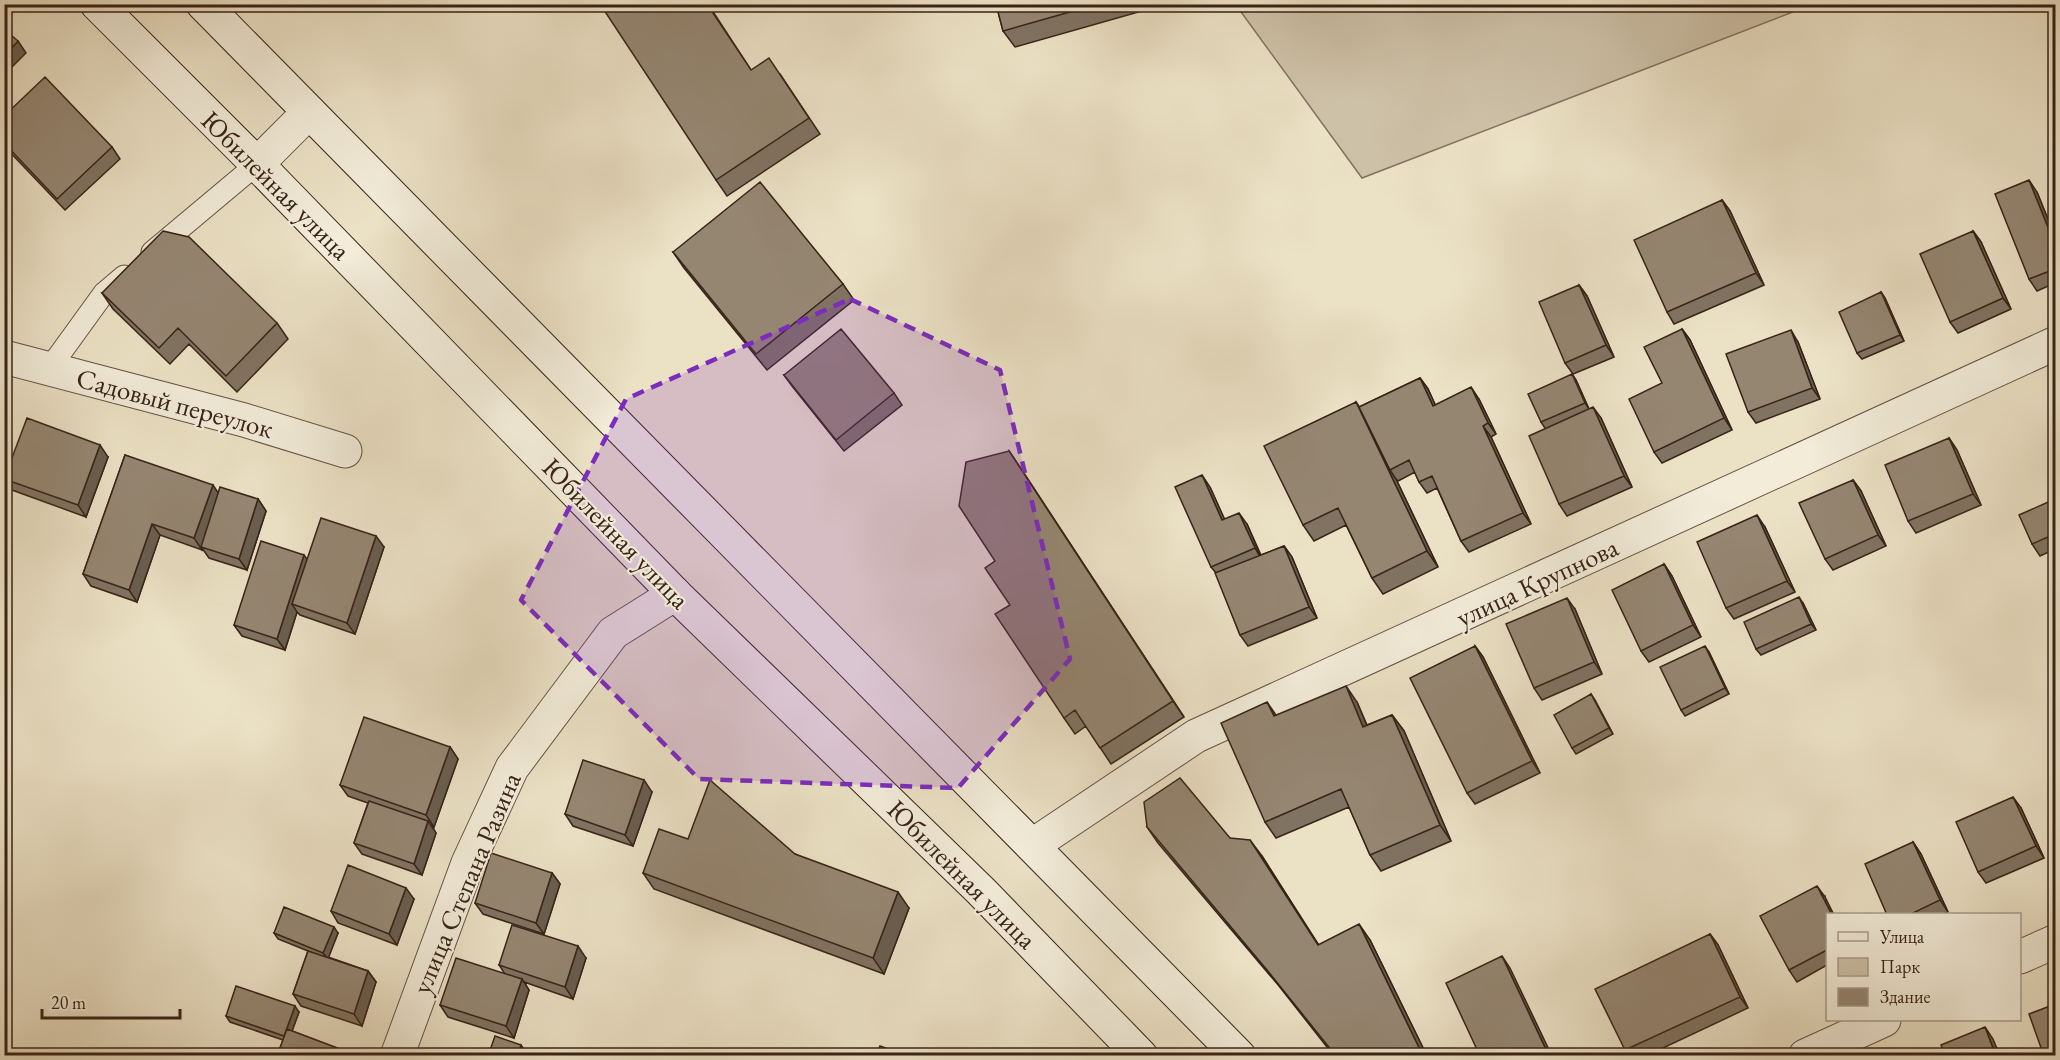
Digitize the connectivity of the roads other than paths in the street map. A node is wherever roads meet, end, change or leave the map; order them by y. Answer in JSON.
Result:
{"nodes":[{"id":1,"x":97,"y":4,"type":"edge"},
{"id":2,"x":203,"y":4,"type":"edge"},
{"id":3,"x":309,"y":112,"type":"junction"},
{"id":4,"x":257,"y":164,"type":"junction"},
{"id":5,"x":2055,"y":342,"type":"edge"},
{"id":6,"x":4,"y":357,"type":"edge"},
{"id":7,"x":48,"y":369,"type":"junction"},
{"id":8,"x":345,"y":451,"type":"dead end"},
{"id":9,"x":675,"y":594,"type":"junction"},
{"id":10,"x":1033,"y":845,"type":"junction"},
{"id":11,"x":2055,"y":941,"type":"edge"},
{"id":12,"x":2021,"y":956,"type":"edge"},
{"id":13,"x":1882,"y":1021,"type":"edge"},
{"id":14,"x":397,"y":1056,"type":"edge"},
{"id":15,"x":1141,"y":1056,"type":"edge"},
{"id":16,"x":1239,"y":1056,"type":"edge"},
{"id":17,"x":1805,"y":1056,"type":"edge"}],
"edges":[{"from":1,"to":4,"type":"main road","name":"Юбилейная улица"},
{"from":2,"to":3,"type":"main road"},
{"from":3,"to":4,"type":"main road"},
{"from":3,"to":10,"type":"main road"},
{"from":4,"to":7,"type":"lane"},
{"from":4,"to":9,"type":"main road","name":"Юбилейная улица"},
{"from":5,"to":10,"type":"main road","name":"улица Крупнова"},
{"from":6,"to":7,"type":"main road","name":"Садовый переулок"},
{"from":7,"to":8,"type":"main road","name":"Садовый переулок"},
{"from":9,"to":14,"type":"main road","name":"улица Степана Разина"},
{"from":9,"to":15,"type":"main road","name":"Юбилейная улица"},
{"from":10,"to":16,"type":"main road"},
{"from":11,"to":12,"type":"main road"},
{"from":13,"to":17,"type":"main road"}]}
